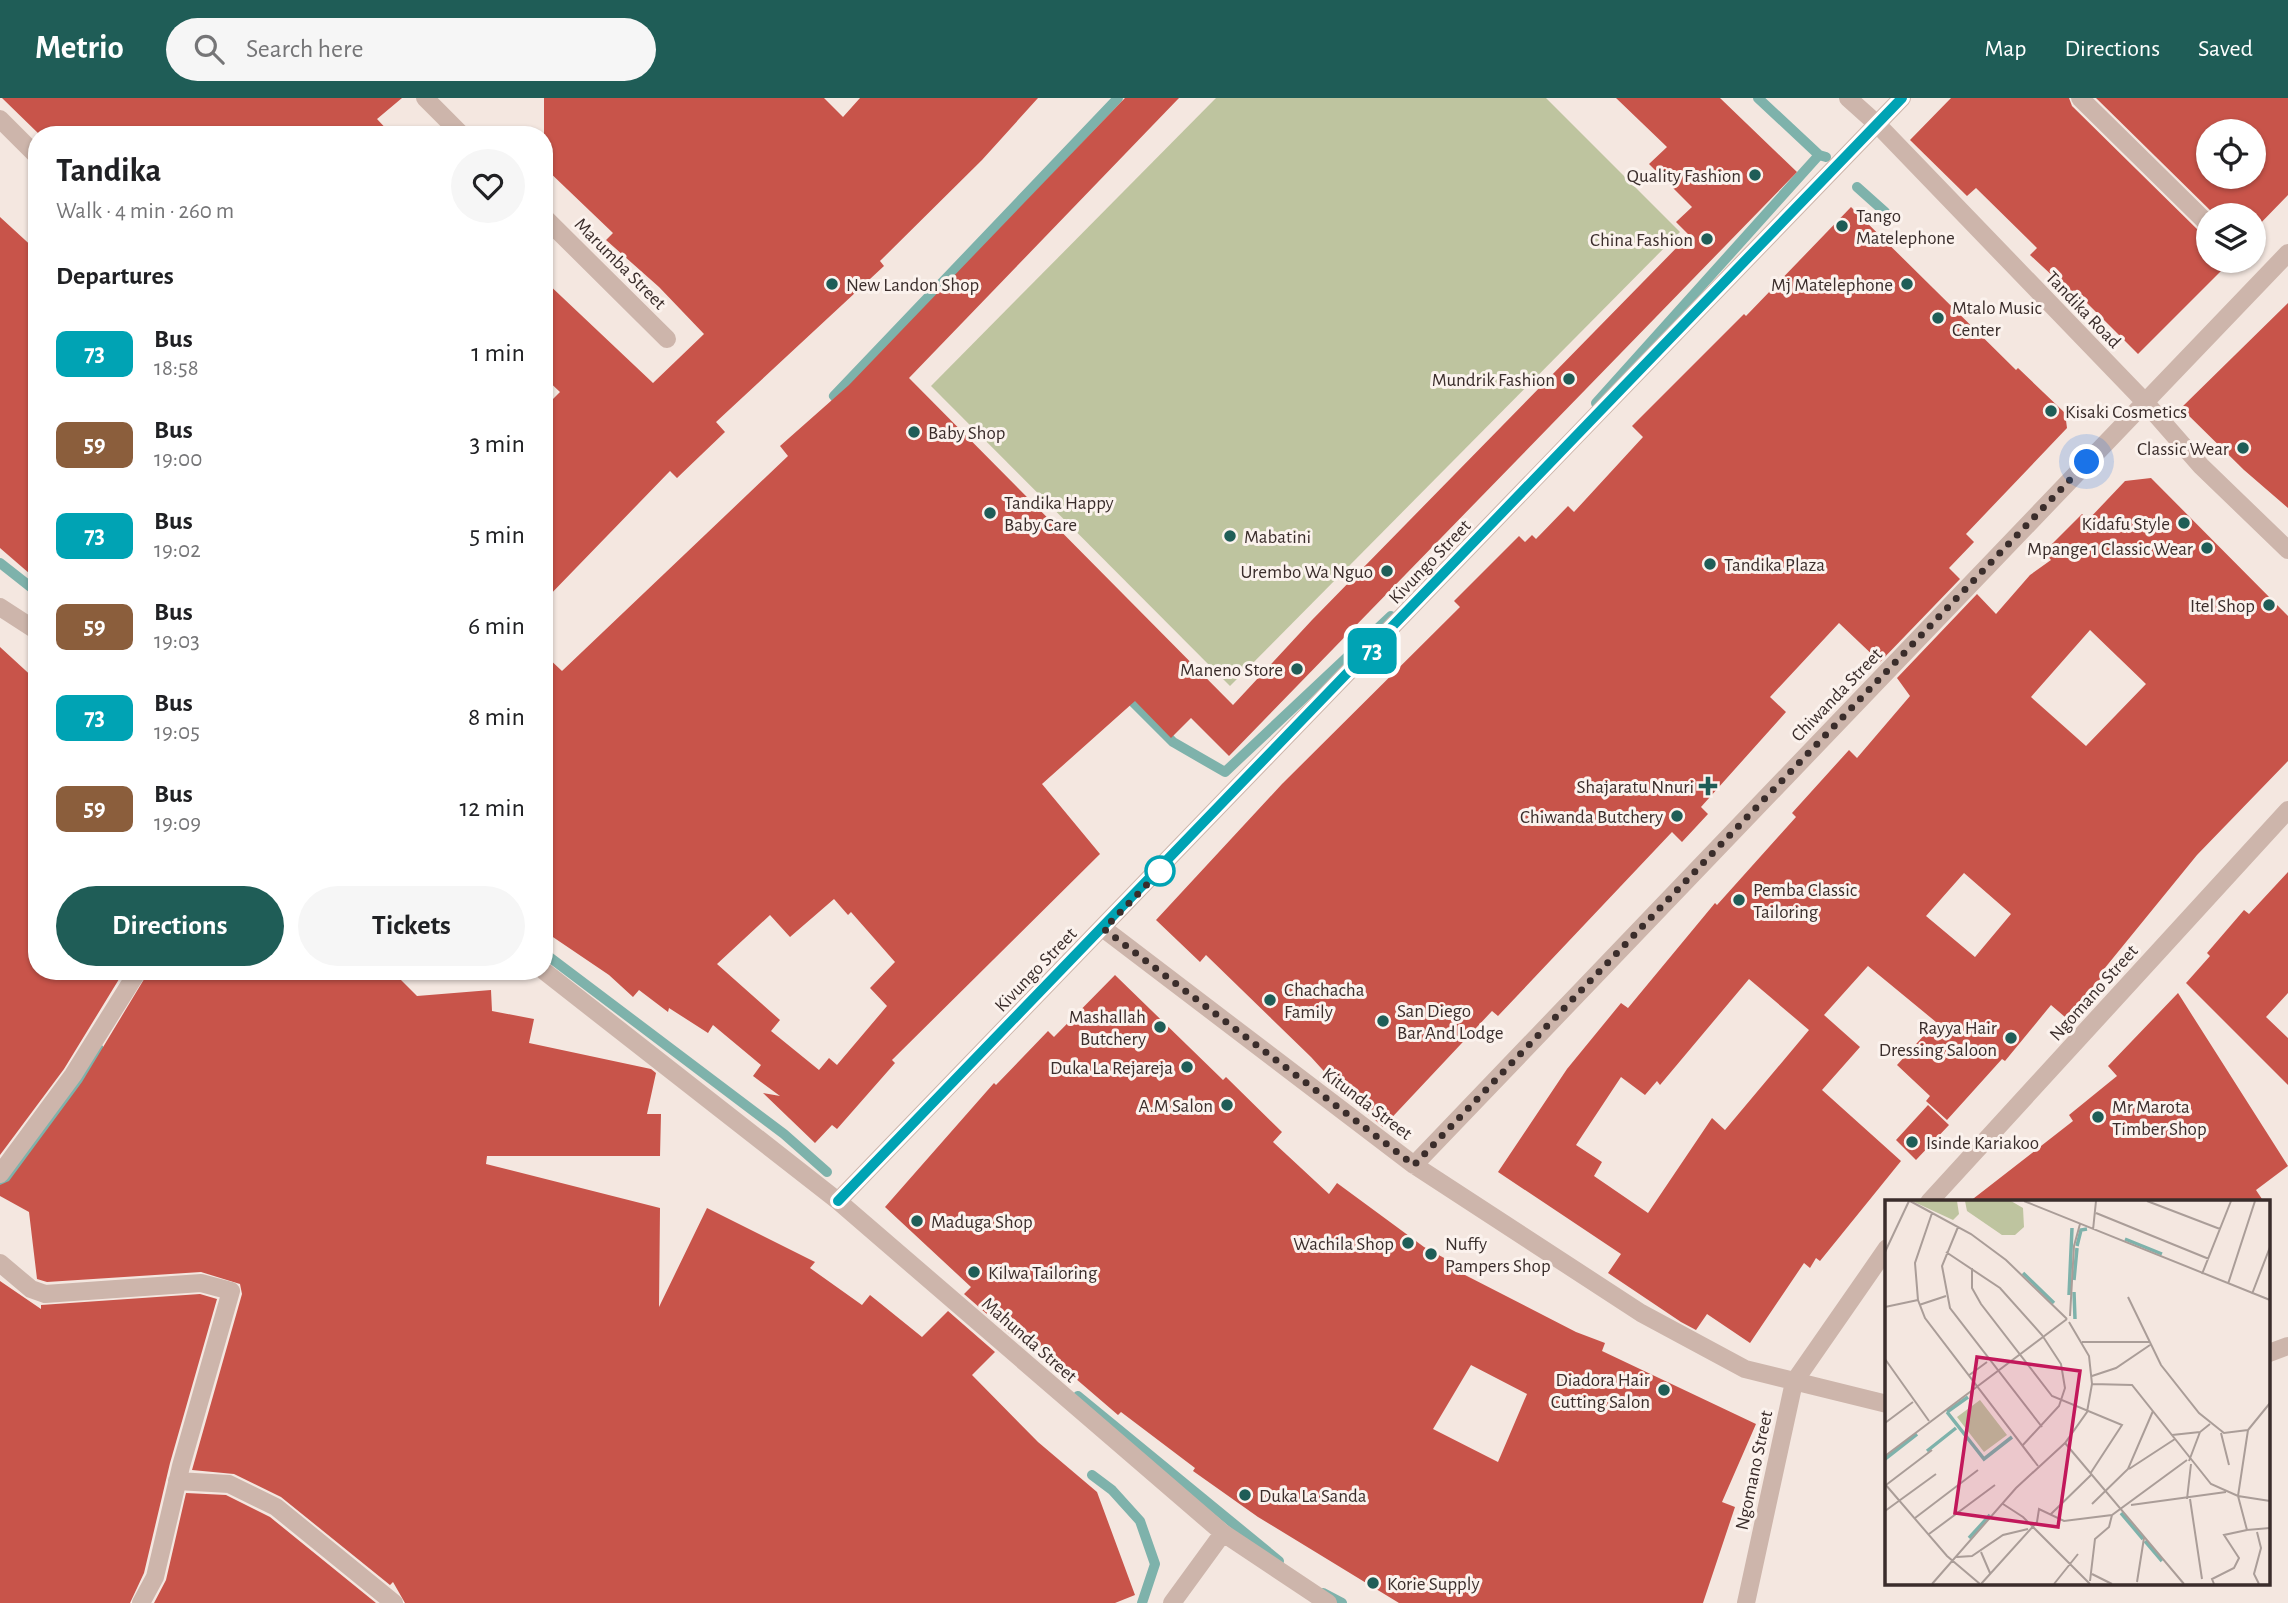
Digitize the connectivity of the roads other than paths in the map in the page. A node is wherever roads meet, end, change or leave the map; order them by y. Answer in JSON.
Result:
{"nodes":[{"id":1,"x":425,"y":98,"type":"edge"},
{"id":2,"x":1848,"y":98,"type":"edge"},
{"id":3,"x":1902,"y":98,"type":"edge"},
{"id":4,"x":2080,"y":98,"type":"edge"},
{"id":5,"x":0,"y":120,"type":"edge"},
{"id":6,"x":1877,"y":124,"type":"junction"},
{"id":7,"x":453,"y":126,"type":"edge"},
{"id":8,"x":28,"y":147,"type":"edge"},
{"id":9,"x":2196,"y":212,"type":"edge"},
{"id":10,"x":553,"y":226,"type":"edge"},
{"id":11,"x":2288,"y":253,"type":"edge"},
{"id":12,"x":667,"y":339,"type":"dead end"},
{"id":13,"x":2145,"y":402,"type":"junction"},
{"id":14,"x":2288,"y":550,"type":"edge"},
{"id":15,"x":0,"y":607,"type":"edge"},
{"id":16,"x":28,"y":625,"type":"edge"},
{"id":17,"x":2288,"y":810,"type":"edge"},
{"id":18,"x":1104,"y":929,"type":"junction"},
{"id":19,"x":553,"y":978,"type":"edge"},
{"id":20,"x":132,"y":980,"type":"edge"},
{"id":21,"x":1414,"y":1165,"type":"junction"},
{"id":22,"x":0,"y":1174,"type":"edge"},
{"id":23,"x":1931,"y":1200,"type":"edge"},
{"id":24,"x":838,"y":1201,"type":"junction"},
{"id":25,"x":1885,"y":1251,"type":"edge"},
{"id":26,"x":0,"y":1263,"type":"edge"},
{"id":27,"x":2288,"y":1346,"type":"edge"},
{"id":28,"x":2270,"y":1353,"type":"edge"},
{"id":29,"x":1794,"y":1382,"type":"junction"},
{"id":30,"x":1885,"y":1404,"type":"edge"},
{"id":31,"x":177,"y":1481,"type":"junction"},
{"id":32,"x":1223,"y":1533,"type":"junction"},
{"id":33,"x":141,"y":1603,"type":"edge"},
{"id":34,"x":394,"y":1603,"type":"edge"},
{"id":35,"x":1172,"y":1603,"type":"edge"},
{"id":36,"x":1328,"y":1603,"type":"edge"},
{"id":37,"x":1746,"y":1603,"type":"edge"}],
"edges":[{"from":1,"to":7,"type":"street"},
{"from":2,"to":6,"type":"street","name":"Tandika Road"},
{"from":3,"to":6,"type":"street","name":"Kivungo Street"},
{"from":4,"to":9,"type":"street"},
{"from":5,"to":8,"type":"street"},
{"from":6,"to":13,"type":"street","name":"Tandika Road"},
{"from":6,"to":18,"type":"street","name":"Kivungo Street"},
{"from":10,"to":12,"type":"street","name":"Marumba Street"},
{"from":11,"to":13,"type":"street","name":"Chiwanda Street"},
{"from":13,"to":14,"type":"street","name":"Tandika Road"},
{"from":13,"to":21,"type":"street","name":"Chiwanda Street"},
{"from":15,"to":16,"type":"street"},
{"from":17,"to":23,"type":"street","name":"Ngomano Street"},
{"from":18,"to":21,"type":"street","name":"Kitunda Street"},
{"from":18,"to":24,"type":"street","name":"Kivungo Street"},
{"from":19,"to":24,"type":"street","name":"Mahunda Street"},
{"from":20,"to":22,"type":"street"},
{"from":21,"to":29,"type":"street","name":"Kitunda Street"},
{"from":24,"to":32,"type":"street","name":"Mahunda Street"},
{"from":25,"to":29,"type":"street","name":"Ngomano Street"},
{"from":26,"to":31,"type":"street"},
{"from":27,"to":28,"type":"street"},
{"from":29,"to":30,"type":"street","name":"Kitunda Street"},
{"from":29,"to":37,"type":"street","name":"Ngomano Street"},
{"from":31,"to":33,"type":"street"},
{"from":31,"to":34,"type":"street"},
{"from":32,"to":35,"type":"street"},
{"from":32,"to":36,"type":"street","name":"Mahunda Street"}]}
